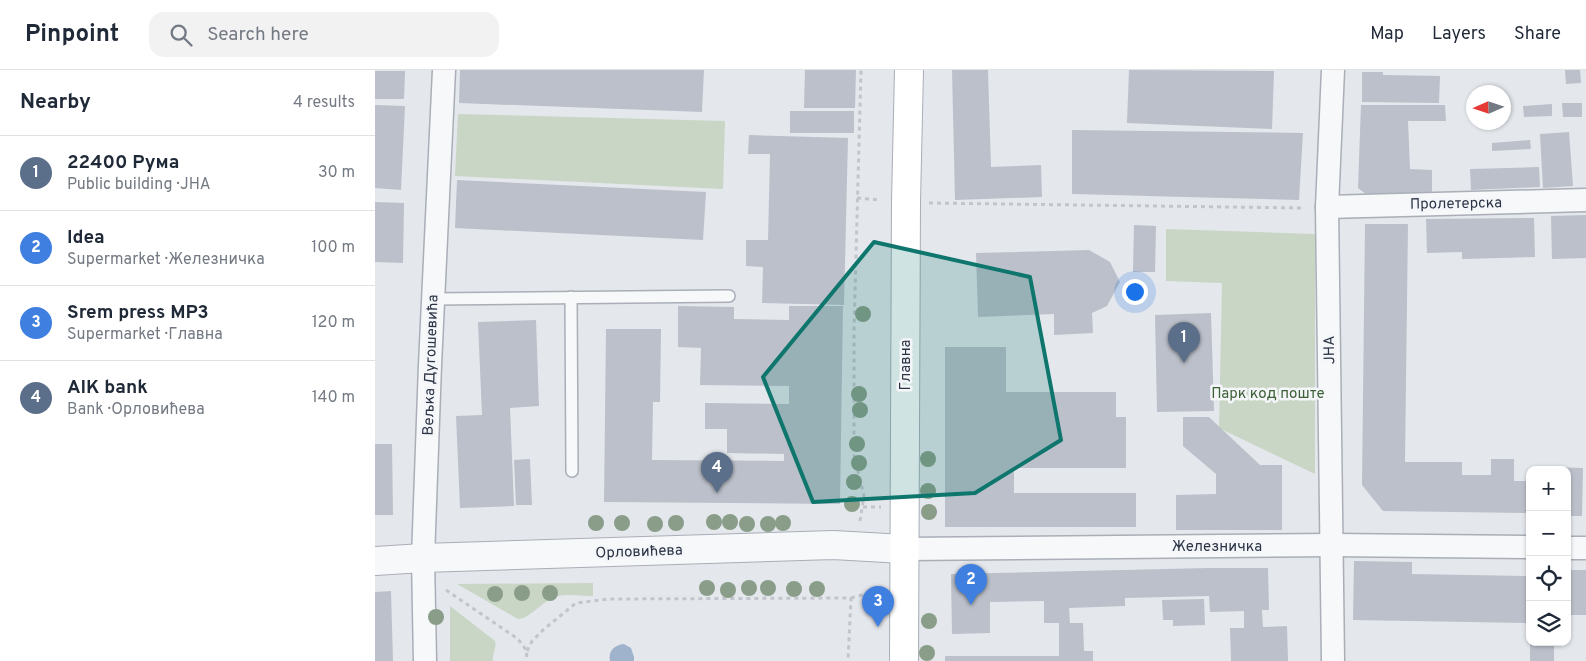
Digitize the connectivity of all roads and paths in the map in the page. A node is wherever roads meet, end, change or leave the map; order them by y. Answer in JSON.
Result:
{"nodes":[{"id":1,"x":444,"y":70,"type":"edge"},
{"id":2,"x":861,"y":70,"type":"edge"},
{"id":3,"x":909,"y":70,"type":"edge"},
{"id":4,"x":1333,"y":70,"type":"edge"},
{"id":5,"x":1586,"y":200,"type":"edge"},
{"id":6,"x":906,"y":202,"type":"junction"},
{"id":7,"x":1327,"y":212,"type":"junction"},
{"id":8,"x":729,"y":296,"type":"dead end"},
{"id":9,"x":571,"y":297,"type":"junction"},
{"id":10,"x":433,"y":299,"type":"junction"},
{"id":11,"x":573,"y":471,"type":"dead end"},
{"id":12,"x":1331,"y":545,"type":"junction"},
{"id":13,"x":847,"y":546,"type":"junction"},
{"id":14,"x":1526,"y":547,"type":"edge"},
{"id":15,"x":1571,"y":548,"type":"edge"},
{"id":16,"x":1586,"y":548,"type":"edge"},
{"id":17,"x":904,"y":549,"type":"junction"},
{"id":18,"x":375,"y":561,"type":"edge"},
{"id":19,"x":424,"y":569,"type":"junction"},
{"id":20,"x":527,"y":651,"type":"junction"},
{"id":21,"x":425,"y":661,"type":"edge"},
{"id":22,"x":526,"y":661,"type":"edge"},
{"id":23,"x":848,"y":661,"type":"edge"},
{"id":24,"x":904,"y":661,"type":"edge"},
{"id":25,"x":1333,"y":661,"type":"edge"}],
"edges":[{"from":1,"to":10,"type":"street","name":"Вељка Дугошевића"},
{"from":2,"to":13,"type":"path"},
{"from":3,"to":6,"type":"main road","name":"Главна"},
{"from":4,"to":7,"type":"street","name":"ЈНА"},
{"from":5,"to":7,"type":"street","name":"Пролетерска"},
{"from":6,"to":7,"type":"path"},
{"from":6,"to":17,"type":"main road","name":"Главна"},
{"from":7,"to":12,"type":"street","name":"ЈНА"},
{"from":8,"to":9,"type":"lane"},
{"from":9,"to":10,"type":"lane"},
{"from":9,"to":11,"type":"lane"},
{"from":10,"to":19,"type":"street","name":"Вељка Дугошевића"},
{"from":12,"to":14,"type":"street","name":"Железничка"},
{"from":12,"to":17,"type":"street","name":"Железничка"},
{"from":12,"to":25,"type":"street","name":"ЈНА"},
{"from":13,"to":17,"type":"street","name":"Орловићева"},
{"from":13,"to":19,"type":"street","name":"Орловићева"},
{"from":15,"to":16,"type":"street"},
{"from":17,"to":24,"type":"main road","name":"Главна"},
{"from":18,"to":19,"type":"street","name":"Орловићева"},
{"from":19,"to":20,"type":"path"},
{"from":19,"to":21,"type":"street","name":"Вељка Дугошевића"},
{"from":20,"to":22,"type":"path"},
{"from":20,"to":23,"type":"path"}]}
